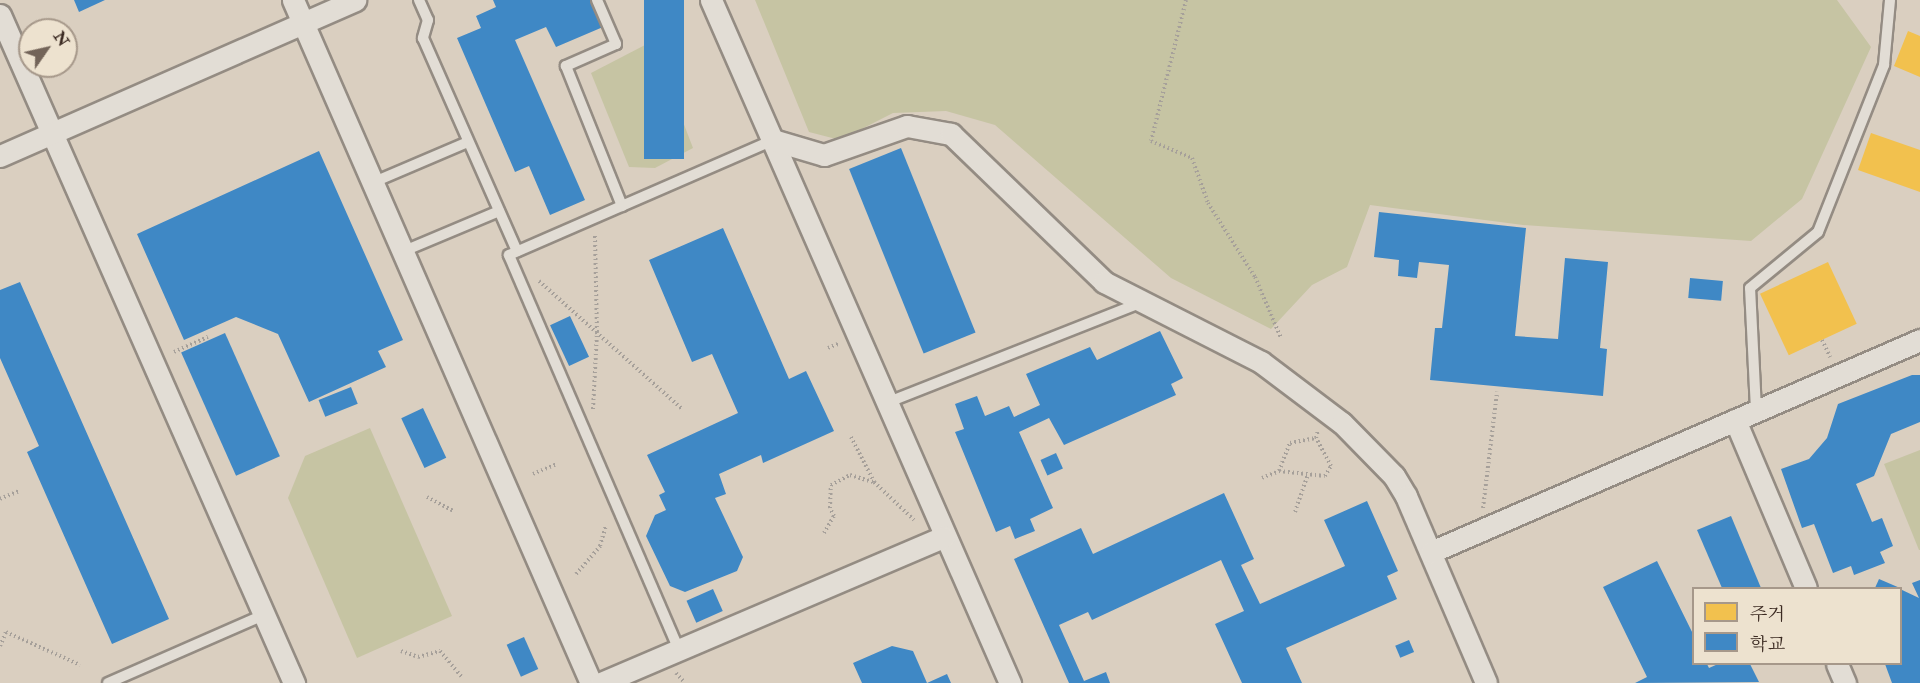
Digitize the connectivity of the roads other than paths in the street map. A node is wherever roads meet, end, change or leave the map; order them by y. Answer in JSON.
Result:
{"nodes":[{"id":1,"x":293,"y":0,"type":"edge"},
{"id":2,"x":355,"y":0,"type":"edge"},
{"id":3,"x":419,"y":0,"type":"edge"},
{"id":4,"x":597,"y":0,"type":"edge"},
{"id":5,"x":711,"y":0,"type":"edge"},
{"id":6,"x":1890,"y":0,"type":"edge"},
{"id":7,"x":0,"y":15,"type":"edge"},
{"id":8,"x":303,"y":22,"type":"junction"},
{"id":9,"x":51,"y":133,"type":"junction"},
{"id":10,"x":773,"y":140,"type":"junction"},
{"id":11,"x":468,"y":142,"type":"junction"},
{"id":12,"x":0,"y":156,"type":"edge"},
{"id":13,"x":374,"y":182,"type":"junction"},
{"id":14,"x":622,"y":206,"type":"junction"},
{"id":15,"x":499,"y":211,"type":"junction"},
{"id":16,"x":404,"y":251,"type":"junction"},
{"id":17,"x":517,"y":251,"type":"junction"},
{"id":18,"x":1142,"y":302,"type":"junction"},
{"id":19,"x":1920,"y":340,"type":"edge"},
{"id":20,"x":886,"y":403,"type":"junction"},
{"id":21,"x":1756,"y":410,"type":"junction"},
{"id":22,"x":1735,"y":420,"type":"junction"},
{"id":23,"x":943,"y":537,"type":"junction"},
{"id":24,"x":1431,"y":552,"type":"junction"},
{"id":25,"x":1806,"y":587,"type":"edge"},
{"id":26,"x":264,"y":615,"type":"junction"},
{"id":27,"x":679,"y":650,"type":"junction"},
{"id":28,"x":1838,"y":665,"type":"edge"},
{"id":29,"x":108,"y":683,"type":"edge"},
{"id":30,"x":294,"y":683,"type":"edge"},
{"id":31,"x":591,"y":683,"type":"edge"},
{"id":32,"x":601,"y":683,"type":"edge"},
{"id":33,"x":1010,"y":683,"type":"edge"},
{"id":34,"x":1486,"y":683,"type":"edge"},
{"id":35,"x":1845,"y":683,"type":"edge"}],
"edges":[{"from":1,"to":8,"type":"street"},
{"from":2,"to":8,"type":"street"},
{"from":3,"to":11,"type":"lane"},
{"from":4,"to":14,"type":"lane"},
{"from":5,"to":10,"type":"street"},
{"from":6,"to":21,"type":"lane"},
{"from":7,"to":9,"type":"street"},
{"from":8,"to":9,"type":"street"},
{"from":8,"to":13,"type":"street"},
{"from":9,"to":12,"type":"street"},
{"from":9,"to":26,"type":"street"},
{"from":10,"to":14,"type":"lane"},
{"from":10,"to":18,"type":"street"},
{"from":10,"to":20,"type":"street"},
{"from":11,"to":13,"type":"lane"},
{"from":11,"to":15,"type":"lane"},
{"from":13,"to":16,"type":"street"},
{"from":14,"to":17,"type":"lane"},
{"from":15,"to":16,"type":"lane"},
{"from":15,"to":17,"type":"lane"},
{"from":16,"to":31,"type":"street"},
{"from":17,"to":27,"type":"lane"},
{"from":18,"to":20,"type":"lane"},
{"from":18,"to":24,"type":"street"},
{"from":19,"to":21,"type":"street"},
{"from":20,"to":23,"type":"street"},
{"from":21,"to":22,"type":"street"},
{"from":22,"to":24,"type":"street"},
{"from":22,"to":25,"type":"street"},
{"from":23,"to":27,"type":"street"},
{"from":23,"to":33,"type":"street"},
{"from":24,"to":34,"type":"street"},
{"from":26,"to":29,"type":"lane"},
{"from":26,"to":30,"type":"street"},
{"from":27,"to":32,"type":"street"},
{"from":28,"to":35,"type":"street"}]}
